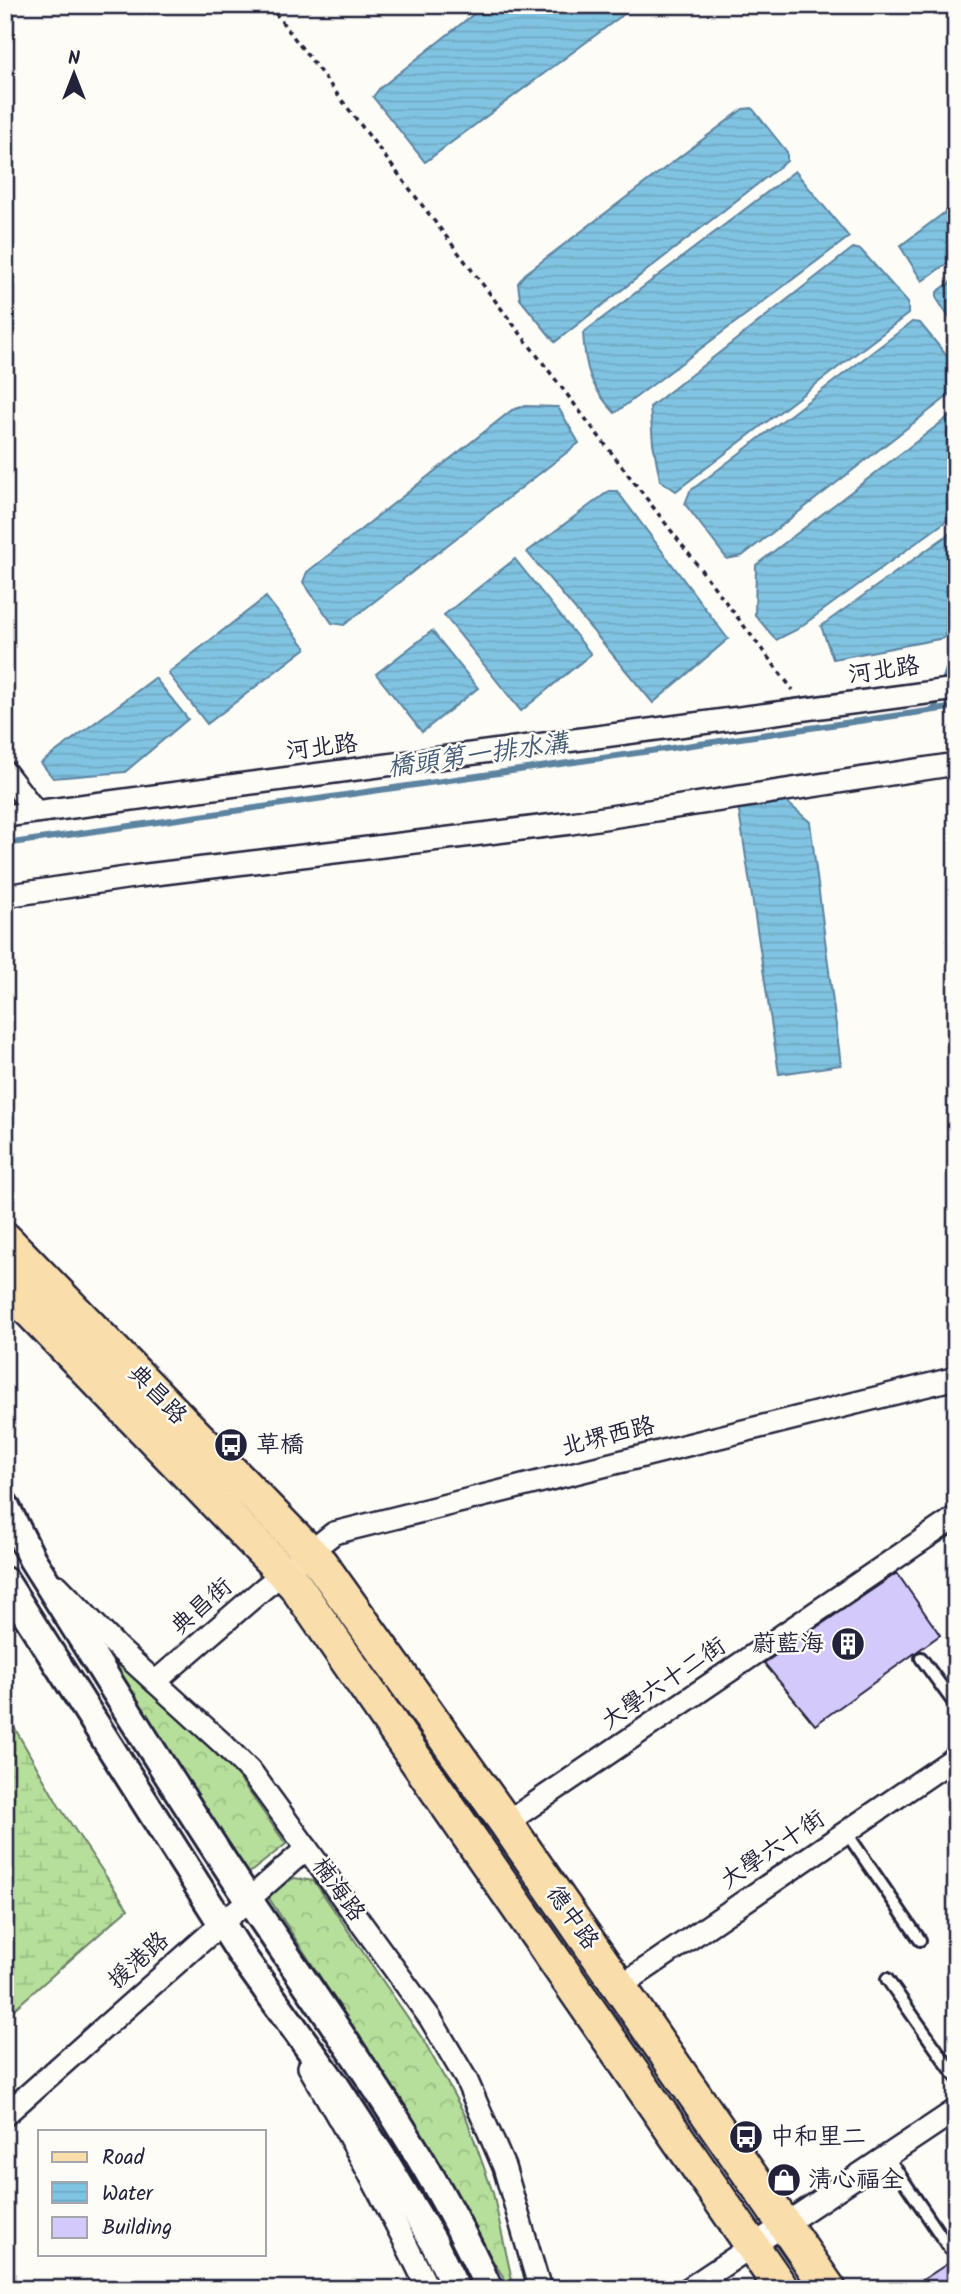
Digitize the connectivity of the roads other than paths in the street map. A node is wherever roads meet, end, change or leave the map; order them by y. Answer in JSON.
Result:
{"nodes":[{"id":1,"x":946,"y":689,"type":"edge"},
{"id":2,"x":956,"y":764,"type":"edge"},
{"id":3,"x":5,"y":772,"type":"edge"},
{"id":4,"x":36,"y":812,"type":"junction"},
{"id":5,"x":5,"y":816,"type":"edge"},
{"id":6,"x":5,"y":896,"type":"edge"},
{"id":7,"x":5,"y":1239,"type":"edge"},
{"id":8,"x":12,"y":1283,"type":"edge"},
{"id":9,"x":956,"y":1378,"type":"edge"},
{"id":10,"x":5,"y":1505,"type":"edge"},
{"id":11,"x":956,"y":1517,"type":"edge"},
{"id":12,"x":310,"y":1550,"type":"junction"},
{"id":13,"x":32,"y":1559,"type":"junction"},
{"id":14,"x":284,"y":1572,"type":"junction"},
{"id":15,"x":5,"y":1581,"type":"edge"},
{"id":16,"x":921,"y":1658,"type":"dead end"},
{"id":17,"x":155,"y":1682,"type":"junction"},
{"id":18,"x":956,"y":1706,"type":"edge"},
{"id":19,"x":956,"y":1757,"type":"edge"},
{"id":20,"x":506,"y":1823,"type":"junction"},
{"id":21,"x":846,"y":1832,"type":"junction"},
{"id":22,"x":307,"y":1848,"type":"junction"},
{"id":23,"x":248,"y":1899,"type":"junction"},
{"id":24,"x":221,"y":1923,"type":"junction"},
{"id":25,"x":920,"y":1940,"type":"dead end"},
{"id":26,"x":243,"y":1957,"type":"junction"},
{"id":27,"x":887,"y":1979,"type":"dead end"},
{"id":28,"x":619,"y":1987,"type":"junction"},
{"id":29,"x":956,"y":2077,"type":"edge"},
{"id":30,"x":956,"y":2110,"type":"edge"},
{"id":31,"x":5,"y":2115,"type":"edge"},
{"id":32,"x":887,"y":2156,"type":"junction"},
{"id":33,"x":784,"y":2223,"type":"junction"},
{"id":34,"x":751,"y":2245,"type":"junction"},
{"id":35,"x":949,"y":2248,"type":"dead end"},
{"id":36,"x":428,"y":2289,"type":"edge"},
{"id":37,"x":456,"y":2289,"type":"edge"},
{"id":38,"x":489,"y":2289,"type":"edge"},
{"id":39,"x":540,"y":2289,"type":"edge"},
{"id":40,"x":688,"y":2289,"type":"edge"},
{"id":41,"x":782,"y":2289,"type":"edge"},
{"id":42,"x":829,"y":2289,"type":"edge"}],
"edges":[{"from":1,"to":4,"type":"street","name":"河北路"},
{"from":2,"to":6,"type":"street"},
{"from":3,"to":4,"type":"street"},
{"from":4,"to":5,"type":"street","name":"河北路"},
{"from":7,"to":8,"type":"main road","name":"典昌路"},
{"from":8,"to":12,"type":"main road","name":"典昌路"},
{"from":8,"to":14,"type":"main road","name":"典昌路"},
{"from":9,"to":12,"type":"street","name":"北堺西路"},
{"from":10,"to":13,"type":"street","name":"楠海路"},
{"from":11,"to":20,"type":"street","name":"大學六十二街"},
{"from":12,"to":14,"type":"street","name":"北堺西路"},
{"from":12,"to":20,"type":"main road","name":"德中路"},
{"from":13,"to":17,"type":"street","name":"楠海路"},
{"from":13,"to":23,"type":"street","name":"楠海路"},
{"from":14,"to":17,"type":"street","name":"典昌街"},
{"from":14,"to":34,"type":"main road","name":"德中路"},
{"from":15,"to":24,"type":"street"},
{"from":16,"to":18,"type":"lane"},
{"from":17,"to":22,"type":"street","name":"楠海路"},
{"from":19,"to":21,"type":"street","name":"大學六十街"},
{"from":20,"to":28,"type":"main road","name":"德中路"},
{"from":21,"to":25,"type":"lane"},
{"from":21,"to":28,"type":"street","name":"大學六十街"},
{"from":22,"to":23,"type":"street","name":"援港路"},
{"from":22,"to":39,"type":"street","name":"楠海路"},
{"from":23,"to":24,"type":"street","name":"援港路"},
{"from":23,"to":38,"type":"street","name":"楠海路"},
{"from":24,"to":26,"type":"street"},
{"from":24,"to":31,"type":"street","name":"援港路"},
{"from":26,"to":36,"type":"street"},
{"from":26,"to":37,"type":"street"},
{"from":27,"to":29,"type":"lane"},
{"from":28,"to":33,"type":"main road","name":"德中路"},
{"from":30,"to":32,"type":"street"},
{"from":32,"to":33,"type":"street"},
{"from":32,"to":35,"type":"lane"},
{"from":33,"to":34,"type":"street"},
{"from":33,"to":42,"type":"main road","name":"德中路"},
{"from":34,"to":40,"type":"street"},
{"from":34,"to":41,"type":"main road","name":"德中路"}]}
